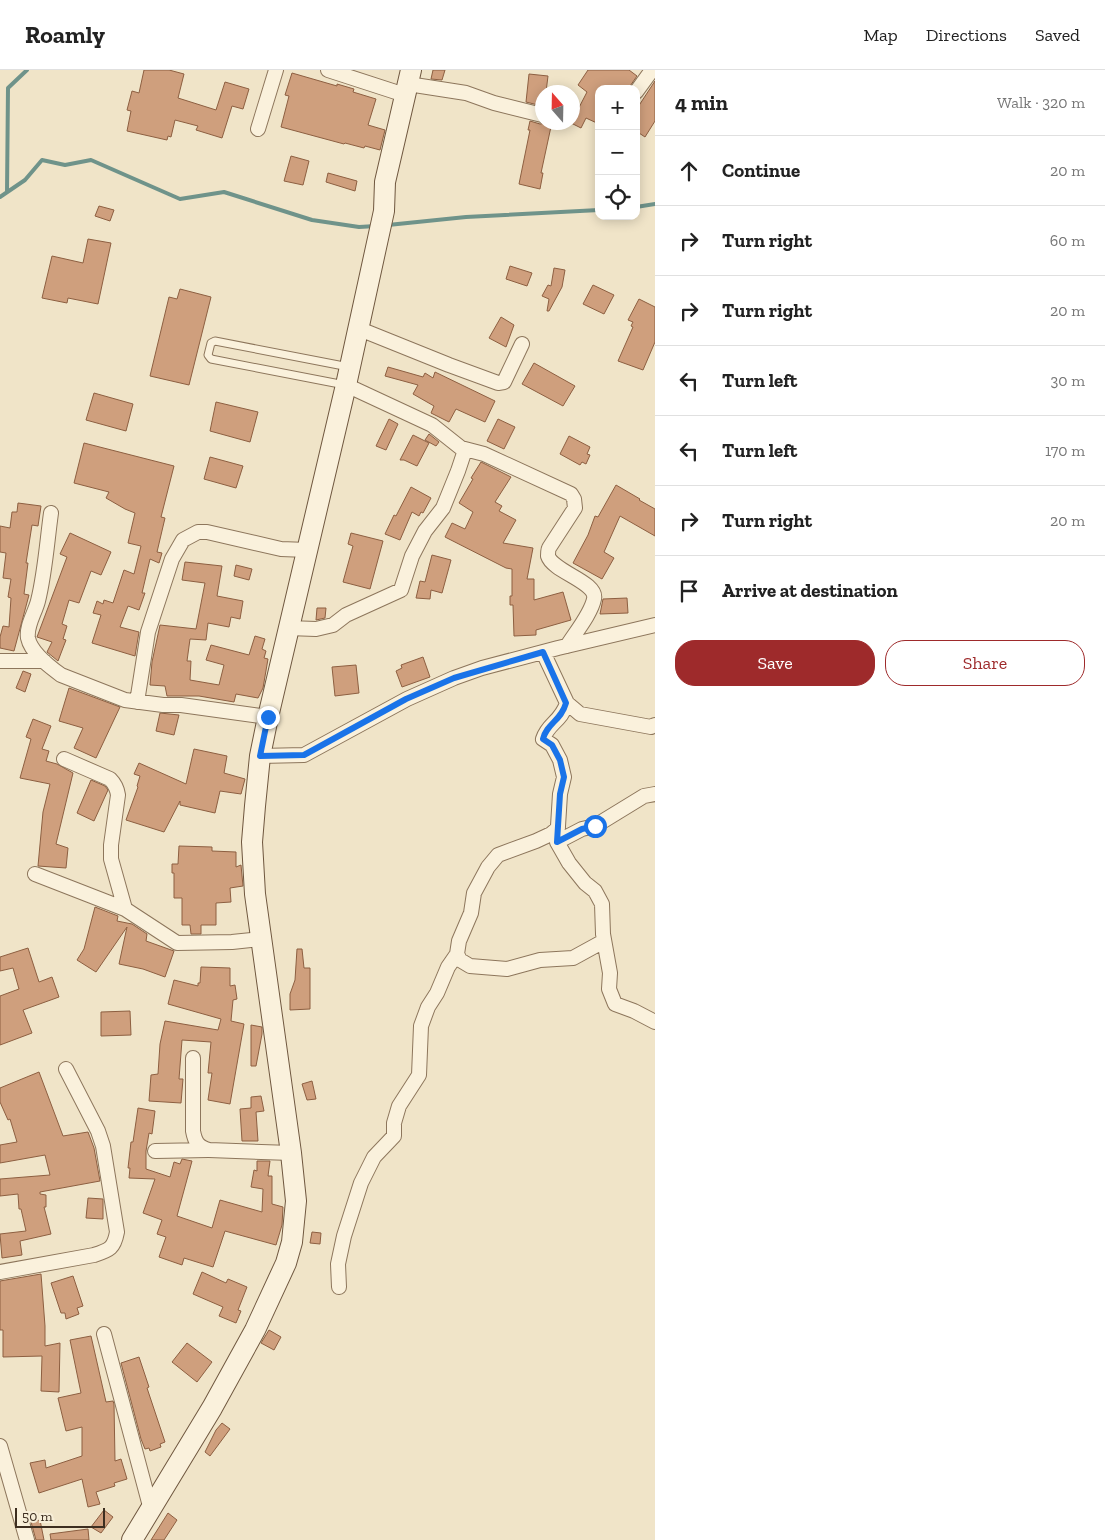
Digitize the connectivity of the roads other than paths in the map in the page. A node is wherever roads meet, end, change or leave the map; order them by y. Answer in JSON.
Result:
{"nodes":[{"id":1,"x":276,"y":70,"type":"edge"},
{"id":2,"x":328,"y":70,"type":"edge"},
{"id":3,"x":652,"y":70,"type":"edge"},
{"id":4,"x":408,"y":83,"type":"edge"},
{"id":5,"x":640,"y":86,"type":"edge"},
{"id":6,"x":535,"y":113,"type":"edge"},
{"id":7,"x":258,"y":129,"type":"dead end"},
{"id":8,"x":358,"y":328,"type":"junction"},
{"id":9,"x":522,"y":344,"type":"dead end"},
{"id":10,"x":348,"y":376,"type":"junction"},
{"id":11,"x":465,"y":450,"type":"junction"},
{"id":12,"x":51,"y":514,"type":"dead end"},
{"id":13,"x":307,"y":550,"type":"junction"},
{"id":14,"x":655,"y":625,"type":"edge"},
{"id":15,"x":288,"y":628,"type":"junction"},
{"id":16,"x":567,"y":646,"type":"junction"},
{"id":17,"x":543,"y":652,"type":"junction"},
{"id":18,"x":44,"y":661,"type":"junction"},
{"id":19,"x":0,"y":662,"type":"edge"},
{"id":20,"x":137,"y":702,"type":"junction"},
{"id":21,"x":566,"y":703,"type":"junction"},
{"id":22,"x":268,"y":717,"type":"junction"},
{"id":23,"x":655,"y":725,"type":"edge"},
{"id":24,"x":260,"y":756,"type":"junction"},
{"id":25,"x":64,"y":759,"type":"dead end"},
{"id":26,"x":655,"y":794,"type":"edge"},
{"id":27,"x":557,"y":835,"type":"junction"},
{"id":28,"x":35,"y":874,"type":"dead end"},
{"id":29,"x":125,"y":909,"type":"junction"},
{"id":30,"x":261,"y":939,"type":"junction"},
{"id":31,"x":604,"y":941,"type":"junction"},
{"id":32,"x":457,"y":954,"type":"junction"},
{"id":33,"x":655,"y":1022,"type":"edge"},
{"id":34,"x":193,"y":1058,"type":"dead end"},
{"id":35,"x":66,"y":1069,"type":"dead end"},
{"id":36,"x":209,"y":1150,"type":"junction"},
{"id":37,"x":155,"y":1151,"type":"dead end"},
{"id":38,"x":291,"y":1153,"type":"junction"},
{"id":39,"x":0,"y":1272,"type":"edge"},
{"id":40,"x":339,"y":1287,"type":"dead end"},
{"id":41,"x":104,"y":1334,"type":"dead end"},
{"id":42,"x":0,"y":1446,"type":"edge"},
{"id":43,"x":151,"y":1510,"type":"junction"},
{"id":44,"x":27,"y":1540,"type":"edge"},
{"id":45,"x":132,"y":1540,"type":"edge"}],
"edges":[{"from":1,"to":7,"type":"street"},
{"from":2,"to":4,"type":"street"},
{"from":3,"to":5,"type":"street"},
{"from":4,"to":6,"type":"street"},
{"from":4,"to":8,"type":"main road"},
{"from":8,"to":9,"type":"street"},
{"from":8,"to":10,"type":"main road"},
{"from":10,"to":10,"type":"lane"},
{"from":10,"to":11,"type":"street"},
{"from":10,"to":13,"type":"main road"},
{"from":11,"to":15,"type":"street"},
{"from":11,"to":16,"type":"street"},
{"from":12,"to":18,"type":"street"},
{"from":13,"to":15,"type":"main road"},
{"from":13,"to":20,"type":"street"},
{"from":14,"to":16,"type":"street"},
{"from":15,"to":22,"type":"main road"},
{"from":16,"to":17,"type":"street"},
{"from":17,"to":21,"type":"street"},
{"from":17,"to":24,"type":"street"},
{"from":18,"to":19,"type":"street"},
{"from":18,"to":20,"type":"street"},
{"from":20,"to":22,"type":"street"},
{"from":21,"to":23,"type":"street"},
{"from":21,"to":27,"type":"street"},
{"from":22,"to":24,"type":"main road"},
{"from":24,"to":30,"type":"main road"},
{"from":25,"to":29,"type":"street"},
{"from":26,"to":27,"type":"street"},
{"from":27,"to":31,"type":"street"},
{"from":27,"to":32,"type":"street"},
{"from":28,"to":29,"type":"street"},
{"from":29,"to":30,"type":"street"},
{"from":30,"to":38,"type":"main road"},
{"from":31,"to":32,"type":"street"},
{"from":31,"to":33,"type":"street"},
{"from":32,"to":40,"type":"street"},
{"from":34,"to":36,"type":"street"},
{"from":35,"to":39,"type":"street"},
{"from":36,"to":37,"type":"street"},
{"from":36,"to":38,"type":"street"},
{"from":38,"to":43,"type":"main road"},
{"from":41,"to":43,"type":"street"},
{"from":42,"to":44,"type":"street"},
{"from":43,"to":45,"type":"main road"}]}
